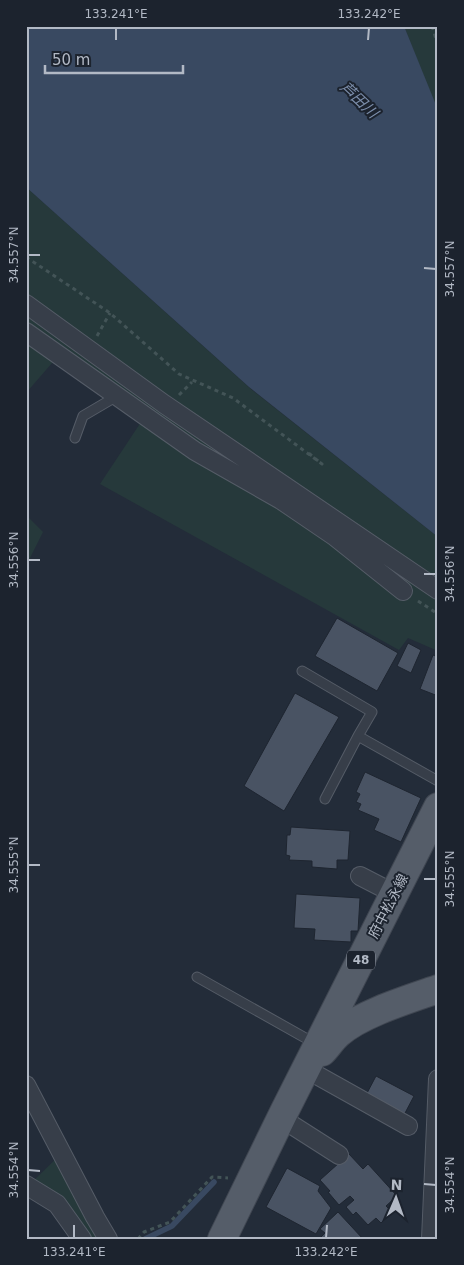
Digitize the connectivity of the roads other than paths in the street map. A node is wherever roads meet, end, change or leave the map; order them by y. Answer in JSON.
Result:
{"nodes":[{"id":1,"x":26,"y":304,"type":"edge"},
{"id":2,"x":26,"y":332,"type":"edge"},
{"id":3,"x":117,"y":396,"type":"junction"},
{"id":4,"x":75,"y":438,"type":"dead end"},
{"id":5,"x":286,"y":495,"type":"junction"},
{"id":6,"x":438,"y":590,"type":"edge"},
{"id":7,"x":403,"y":591,"type":"road end"},
{"id":8,"x":302,"y":671,"type":"dead end"},
{"id":9,"x":358,"y":736,"type":"junction"},
{"id":10,"x":438,"y":781,"type":"edge"},
{"id":11,"x":325,"y":799,"type":"dead end"},
{"id":12,"x":438,"y":807,"type":"edge"},
{"id":13,"x":360,"y":876,"type":"dead end"},
{"id":14,"x":395,"y":894,"type":"junction"},
{"id":15,"x":197,"y":976,"type":"dead end"},
{"id":16,"x":438,"y":989,"type":"edge"},
{"id":17,"x":318,"y":1045,"type":"junction"},
{"id":18,"x":307,"y":1070,"type":"junction"},
{"id":19,"x":438,"y":1079,"type":"edge"},
{"id":20,"x":26,"y":1085,"type":"edge"},
{"id":21,"x":282,"y":1115,"type":"junction"},
{"id":22,"x":408,"y":1126,"type":"dead end"},
{"id":23,"x":340,"y":1155,"type":"dead end"},
{"id":24,"x":26,"y":1186,"type":"edge"},
{"id":25,"x":82,"y":1239,"type":"edge"},
{"id":26,"x":108,"y":1239,"type":"edge"},
{"id":27,"x":222,"y":1239,"type":"edge"},
{"id":28,"x":431,"y":1239,"type":"edge"}],
"edges":[{"from":1,"to":5,"type":"street"},
{"from":2,"to":3,"type":"street"},
{"from":3,"to":4,"type":"lane"},
{"from":3,"to":5,"type":"street"},
{"from":5,"to":6,"type":"street"},
{"from":5,"to":7,"type":"street"},
{"from":8,"to":9,"type":"lane"},
{"from":9,"to":10,"type":"lane"},
{"from":9,"to":11,"type":"lane"},
{"from":12,"to":14,"type":"main road","name":"府中松永線","number":"48"},
{"from":13,"to":14,"type":"street"},
{"from":14,"to":17,"type":"main road","name":"府中松永線","number":"48"},
{"from":15,"to":17,"type":"lane"},
{"from":16,"to":18,"type":"main road","name":"府中松永線","number":"48"},
{"from":17,"to":18,"type":"main road","name":"府中松永線","number":"48"},
{"from":18,"to":21,"type":"main road","name":"府中松永線","number":"48"},
{"from":18,"to":22,"type":"street"},
{"from":19,"to":28,"type":"street"},
{"from":20,"to":26,"type":"street"},
{"from":21,"to":23,"type":"street"},
{"from":21,"to":27,"type":"main road","name":"府中松永線","number":"48"},
{"from":24,"to":25,"type":"street"}]}
